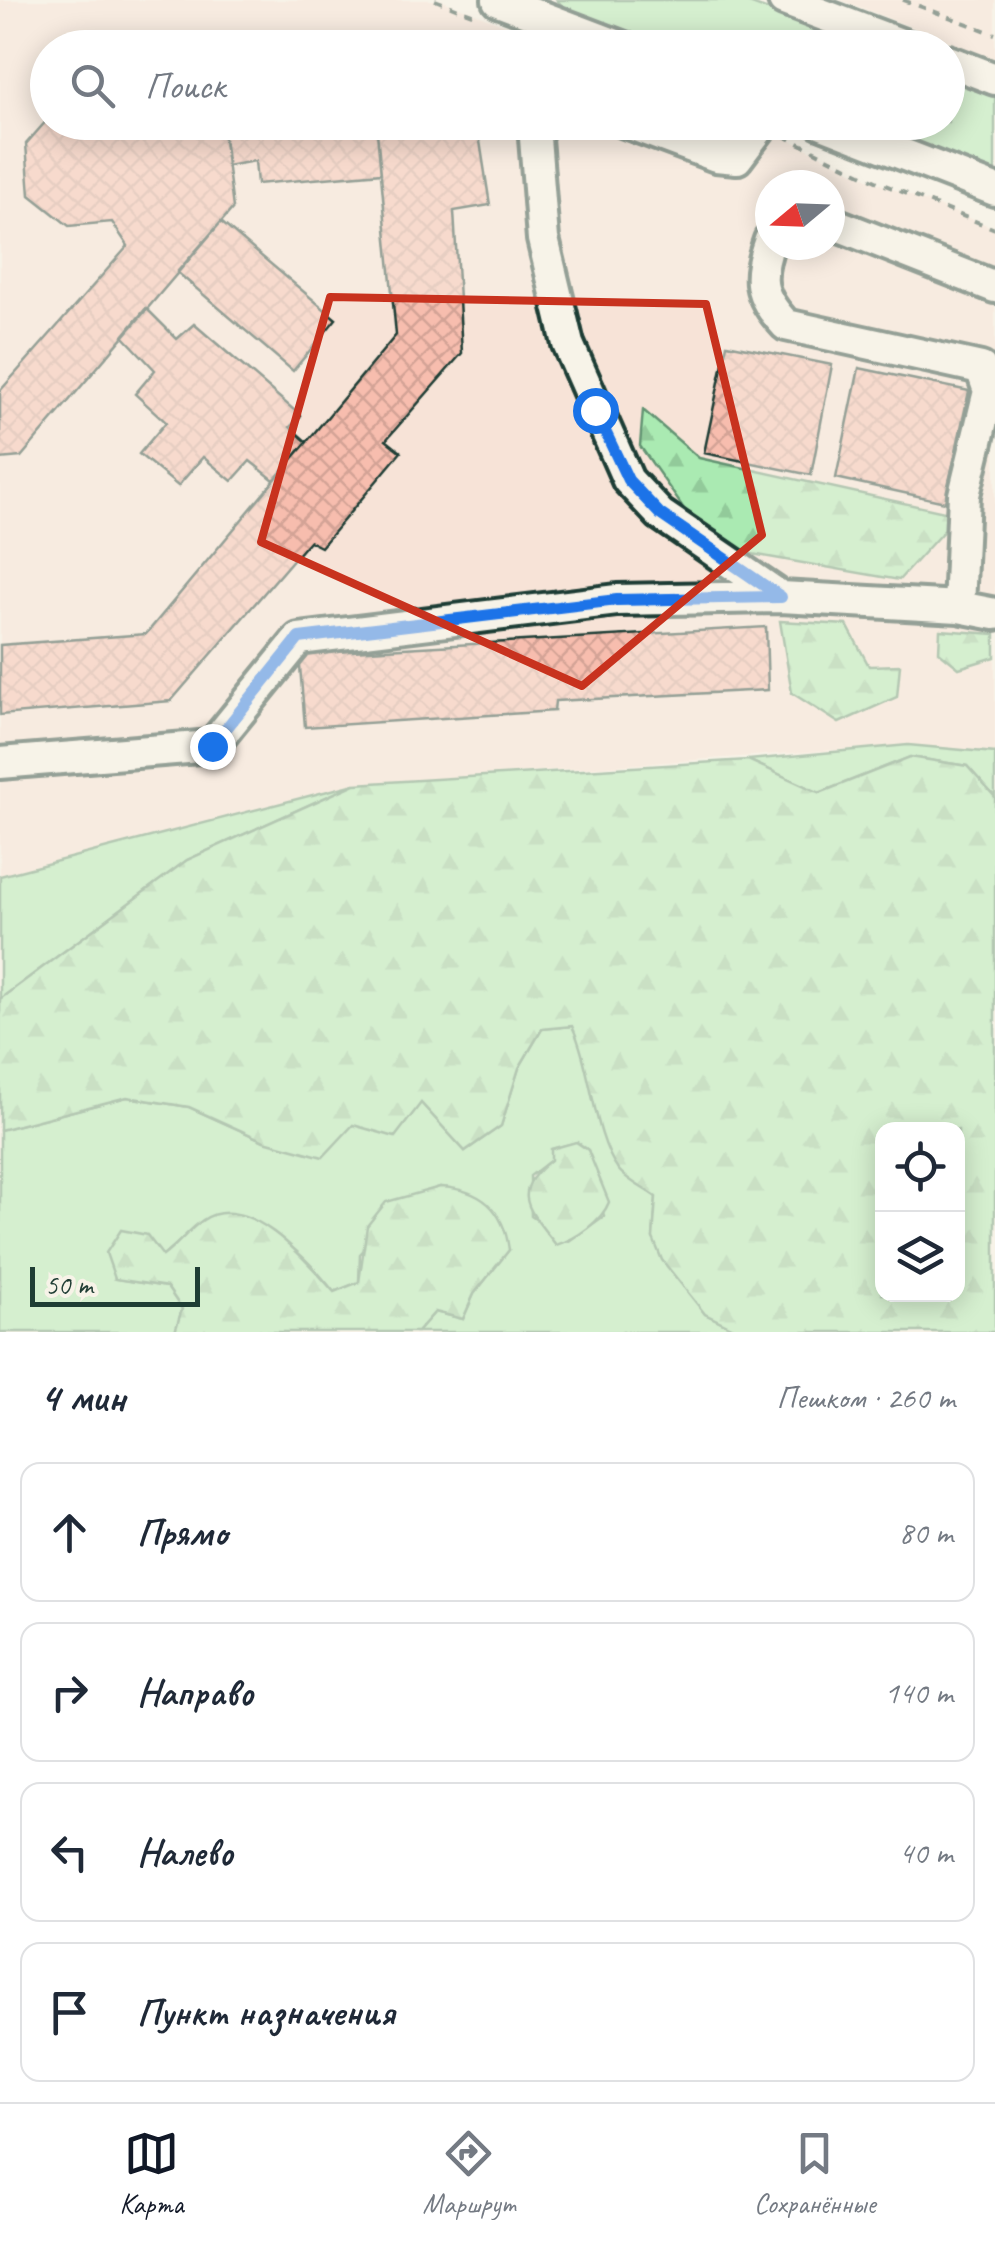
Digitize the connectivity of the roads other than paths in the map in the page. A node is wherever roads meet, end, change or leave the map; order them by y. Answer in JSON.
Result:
{"nodes":[{"id":1,"x":498,"y":0,"type":"edge"},
{"id":2,"x":784,"y":0,"type":"edge"},
{"id":3,"x":541,"y":8,"type":"edge"},
{"id":4,"x":587,"y":30,"type":"edge"},
{"id":5,"x":863,"y":30,"type":"edge"},
{"id":6,"x":965,"y":68,"type":"edge"},
{"id":7,"x":995,"y":79,"type":"edge"},
{"id":8,"x":535,"y":140,"type":"edge"},
{"id":9,"x":673,"y":140,"type":"edge"},
{"id":10,"x":751,"y":140,"type":"edge"},
{"id":11,"x":866,"y":140,"type":"edge"},
{"id":12,"x":995,"y":190,"type":"edge"},
{"id":13,"x":845,"y":228,"type":"edge"},
{"id":14,"x":763,"y":260,"type":"edge"},
{"id":15,"x":995,"y":288,"type":"edge"},
{"id":16,"x":781,"y":597,"type":"junction"},
{"id":17,"x":959,"y":608,"type":"junction"},
{"id":18,"x":995,"y":614,"type":"edge"},
{"id":19,"x":0,"y":763,"type":"edge"}],
"edges":[{"from":1,"to":3,"type":"street"},
{"from":2,"to":5,"type":"street"},
{"from":3,"to":4,"type":"street"},
{"from":6,"to":7,"type":"street"},
{"from":8,"to":16,"type":"street"},
{"from":9,"to":10,"type":"street"},
{"from":11,"to":12,"type":"street"},
{"from":13,"to":15,"type":"street"},
{"from":14,"to":17,"type":"street"},
{"from":16,"to":17,"type":"street"},
{"from":16,"to":19,"type":"street"},
{"from":17,"to":18,"type":"street"}]}
